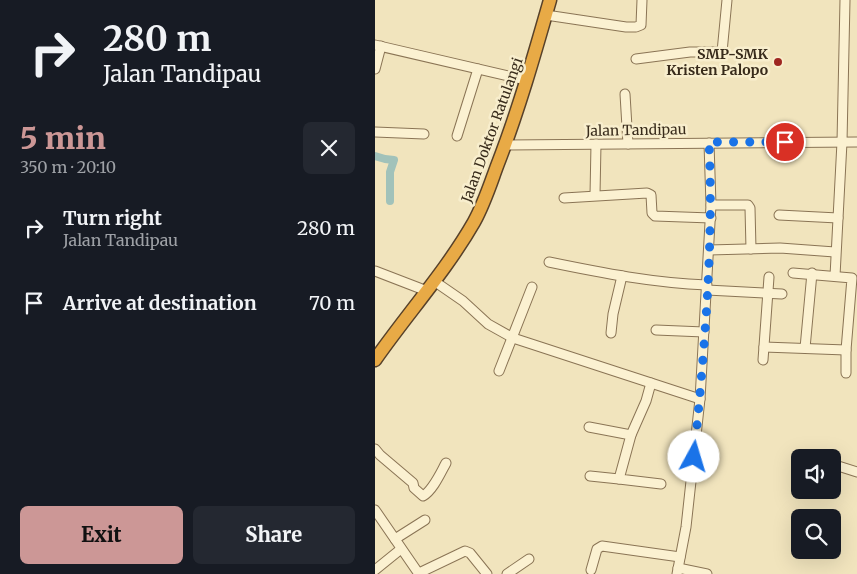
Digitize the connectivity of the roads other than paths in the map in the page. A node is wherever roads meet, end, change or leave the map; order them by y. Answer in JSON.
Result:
{"nodes":[{"id":1,"x":550,"y":0,"type":"edge"},
{"id":2,"x":642,"y":0,"type":"edge"},
{"id":3,"x":727,"y":0,"type":"edge"},
{"id":4,"x":845,"y":0,"type":"edge"},
{"id":5,"x":546,"y":15,"type":"junction"},
{"id":6,"x":378,"y":45,"type":"edge"},
{"id":7,"x":636,"y":59,"type":"dead end"},
{"id":8,"x":477,"y":69,"type":"junction"},
{"id":9,"x":375,"y":70,"type":"edge"},
{"id":10,"x":526,"y":80,"type":"junction"},
{"id":11,"x":625,"y":94,"type":"dead end"},
{"id":12,"x":375,"y":132,"type":"edge"},
{"id":13,"x":424,"y":134,"type":"dead end"},
{"id":14,"x":457,"y":136,"type":"dead end"},
{"id":15,"x":709,"y":142,"type":"junction"},
{"id":16,"x":842,"y":142,"type":"junction"},
{"id":17,"x":857,"y":142,"type":"edge"},
{"id":18,"x":596,"y":144,"type":"junction"},
{"id":19,"x":628,"y":144,"type":"junction"},
{"id":20,"x":505,"y":145,"type":"junction"},
{"id":21,"x":595,"y":195,"type":"junction"},
{"id":22,"x":564,"y":198,"type":"dead end"},
{"id":23,"x":711,"y":205,"type":"junction"},
{"id":24,"x":779,"y":215,"type":"dead end"},
{"id":25,"x":711,"y":218,"type":"junction"},
{"id":26,"x":838,"y":218,"type":"junction"},
{"id":27,"x":751,"y":248,"type":"junction"},
{"id":28,"x":709,"y":250,"type":"junction"},
{"id":29,"x":835,"y":252,"type":"junction"},
{"id":30,"x":549,"y":262,"type":"dead end"},
{"id":31,"x":375,"y":271,"type":"edge"},
{"id":32,"x":793,"y":273,"type":"dead end"},
{"id":33,"x":812,"y":273,"type":"junction"},
{"id":34,"x":622,"y":276,"type":"junction"},
{"id":35,"x":835,"y":276,"type":"junction"},
{"id":36,"x":769,"y":277,"type":"dead end"},
{"id":37,"x":855,"y":278,"type":"edge"},
{"id":38,"x":431,"y":286,"type":"junction"},
{"id":39,"x":532,"y":287,"type":"dead end"},
{"id":40,"x":707,"y":287,"type":"junction"},
{"id":41,"x":767,"y":294,"type":"junction"},
{"id":42,"x":782,"y":294,"type":"dead end"},
{"id":43,"x":656,"y":330,"type":"dead end"},
{"id":44,"x":704,"y":332,"type":"junction"},
{"id":45,"x":611,"y":333,"type":"dead end"},
{"id":46,"x":513,"y":338,"type":"junction"},
{"id":47,"x":764,"y":347,"type":"junction"},
{"id":48,"x":805,"y":348,"type":"junction"},
{"id":49,"x":846,"y":350,"type":"junction"},
{"id":50,"x":375,"y":360,"type":"edge"},
{"id":51,"x":763,"y":360,"type":"dead end"},
{"id":52,"x":499,"y":371,"type":"dead end"},
{"id":53,"x":846,"y":373,"type":"dead end"},
{"id":54,"x":651,"y":383,"type":"junction"},
{"id":55,"x":699,"y":399,"type":"junction"},
{"id":56,"x":589,"y":427,"type":"dead end"},
{"id":57,"x":631,"y":435,"type":"junction"},
{"id":58,"x":375,"y":449,"type":"edge"},
{"id":59,"x":446,"y":463,"type":"dead end"},
{"id":60,"x":841,"y":466,"type":"edge"},
{"id":61,"x":857,"y":472,"type":"edge"},
{"id":62,"x":590,"y":476,"type":"dead end"},
{"id":63,"x":619,"y":479,"type":"junction"},
{"id":64,"x":661,"y":484,"type":"dead end"},
{"id":65,"x":375,"y":510,"type":"edge"},
{"id":66,"x":425,"y":520,"type":"dead end"},
{"id":67,"x":395,"y":539,"type":"junction"},
{"id":68,"x":401,"y":549,"type":"junction"},
{"id":69,"x":680,"y":557,"type":"junction"},
{"id":70,"x":529,"y":559,"type":"dead end"},
{"id":71,"x":375,"y":570,"type":"edge"},
{"id":72,"x":591,"y":570,"type":"dead end"},
{"id":73,"x":678,"y":571,"type":"edge"},
{"id":74,"x":419,"y":574,"type":"edge"},
{"id":75,"x":487,"y":574,"type":"edge"},
{"id":76,"x":507,"y":574,"type":"edge"},
{"id":77,"x":707,"y":574,"type":"edge"}],
"edges":[{"from":1,"to":5,"type":"highway","name":"Jalan Doktor Ratulangi"},
{"from":2,"to":5,"type":"street"},
{"from":3,"to":7,"type":"street"},
{"from":4,"to":16,"type":"street"},
{"from":5,"to":10,"type":"highway","name":"Jalan Doktor Ratulangi"},
{"from":6,"to":8,"type":"street"},
{"from":6,"to":9,"type":"street"},
{"from":8,"to":10,"type":"street"},
{"from":8,"to":14,"type":"street"},
{"from":10,"to":20,"type":"highway","name":"Jalan Doktor Ratulangi"},
{"from":11,"to":19,"type":"street"},
{"from":12,"to":13,"type":"street"},
{"from":15,"to":16,"type":"street","name":"Jalan Tandipau"},
{"from":15,"to":19,"type":"street","name":"Jalan Tandipau"},
{"from":15,"to":23,"type":"street"},
{"from":16,"to":17,"type":"street","name":"Jalan Tandipau"},
{"from":16,"to":26,"type":"street"},
{"from":18,"to":19,"type":"street","name":"Jalan Tandipau"},
{"from":18,"to":20,"type":"street","name":"Jalan Tandipau"},
{"from":18,"to":21,"type":"street"},
{"from":20,"to":38,"type":"highway","name":"Jalan Doktor Ratulangi"},
{"from":21,"to":22,"type":"street"},
{"from":21,"to":25,"type":"street"},
{"from":23,"to":25,"type":"street"},
{"from":23,"to":27,"type":"street"},
{"from":24,"to":26,"type":"street"},
{"from":25,"to":28,"type":"street"},
{"from":26,"to":29,"type":"street"},
{"from":27,"to":28,"type":"street"},
{"from":27,"to":29,"type":"street"},
{"from":28,"to":40,"type":"street"},
{"from":29,"to":35,"type":"street"},
{"from":30,"to":34,"type":"street"},
{"from":31,"to":38,"type":"street"},
{"from":32,"to":33,"type":"street"},
{"from":33,"to":35,"type":"street"},
{"from":33,"to":48,"type":"street"},
{"from":34,"to":40,"type":"street"},
{"from":34,"to":45,"type":"street"},
{"from":35,"to":37,"type":"street"},
{"from":36,"to":41,"type":"street"},
{"from":37,"to":49,"type":"street"},
{"from":38,"to":46,"type":"street"},
{"from":38,"to":50,"type":"highway","name":"Jalan Doktor Ratulangi"},
{"from":39,"to":46,"type":"street"},
{"from":40,"to":41,"type":"street"},
{"from":40,"to":44,"type":"street"},
{"from":41,"to":42,"type":"street"},
{"from":41,"to":47,"type":"street"},
{"from":43,"to":44,"type":"street"},
{"from":44,"to":55,"type":"street"},
{"from":46,"to":52,"type":"street"},
{"from":46,"to":54,"type":"street"},
{"from":47,"to":48,"type":"street"},
{"from":47,"to":51,"type":"street"},
{"from":48,"to":49,"type":"street"},
{"from":49,"to":53,"type":"street"},
{"from":54,"to":55,"type":"street"},
{"from":54,"to":57,"type":"street"},
{"from":55,"to":69,"type":"street"},
{"from":56,"to":57,"type":"street"},
{"from":57,"to":63,"type":"street"},
{"from":58,"to":59,"type":"street"},
{"from":60,"to":61,"type":"street"},
{"from":62,"to":63,"type":"street"},
{"from":63,"to":64,"type":"street"},
{"from":65,"to":67,"type":"street"},
{"from":66,"to":67,"type":"street"},
{"from":67,"to":68,"type":"street"},
{"from":68,"to":71,"type":"street"},
{"from":68,"to":74,"type":"street"},
{"from":69,"to":72,"type":"street"},
{"from":69,"to":73,"type":"street"},
{"from":70,"to":76,"type":"street"},
{"from":73,"to":77,"type":"street"},
{"from":74,"to":75,"type":"street"}]}
